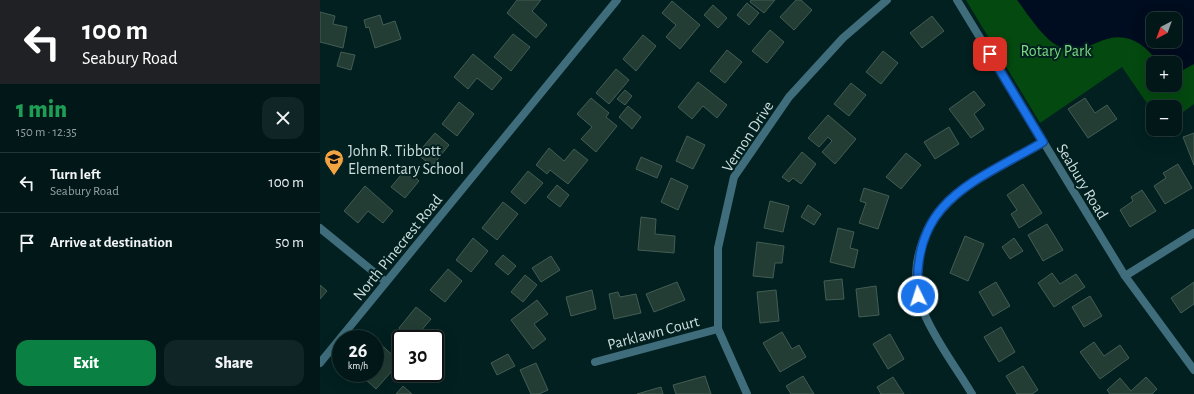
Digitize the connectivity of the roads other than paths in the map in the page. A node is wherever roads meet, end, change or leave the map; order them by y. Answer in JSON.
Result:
{"nodes":[{"id":1,"x":616,"y":0,"type":"edge"},
{"id":2,"x":887,"y":0,"type":"edge"},
{"id":3,"x":957,"y":0,"type":"edge"},
{"id":4,"x":1043,"y":142,"type":"junction"},
{"id":5,"x":320,"y":228,"type":"edge"},
{"id":6,"x":1194,"y":233,"type":"edge"},
{"id":7,"x":1125,"y":276,"type":"junction"},
{"id":8,"x":386,"y":282,"type":"junction"},
{"id":9,"x":718,"y":328,"type":"junction"},
{"id":10,"x":595,"y":362,"type":"dead end"},
{"id":11,"x":320,"y":363,"type":"edge"},
{"id":12,"x":1194,"y":370,"type":"edge"},
{"id":13,"x":747,"y":394,"type":"edge"},
{"id":14,"x":972,"y":394,"type":"edge"}],
"edges":[{"from":1,"to":8,"type":"street","name":"North Pinecrest Road"},
{"from":2,"to":9,"type":"street","name":"Vernon Drive"},
{"from":3,"to":4,"type":"street","name":"Seabury Road"},
{"from":4,"to":7,"type":"street","name":"Seabury Road"},
{"from":4,"to":14,"type":"street"},
{"from":5,"to":8,"type":"street"},
{"from":6,"to":7,"type":"street"},
{"from":7,"to":12,"type":"street","name":"Seabury Road"},
{"from":8,"to":11,"type":"street","name":"North Pinecrest Road"},
{"from":9,"to":10,"type":"street","name":"Parklawn Court"},
{"from":9,"to":13,"type":"street","name":"Vernon Drive"}]}
